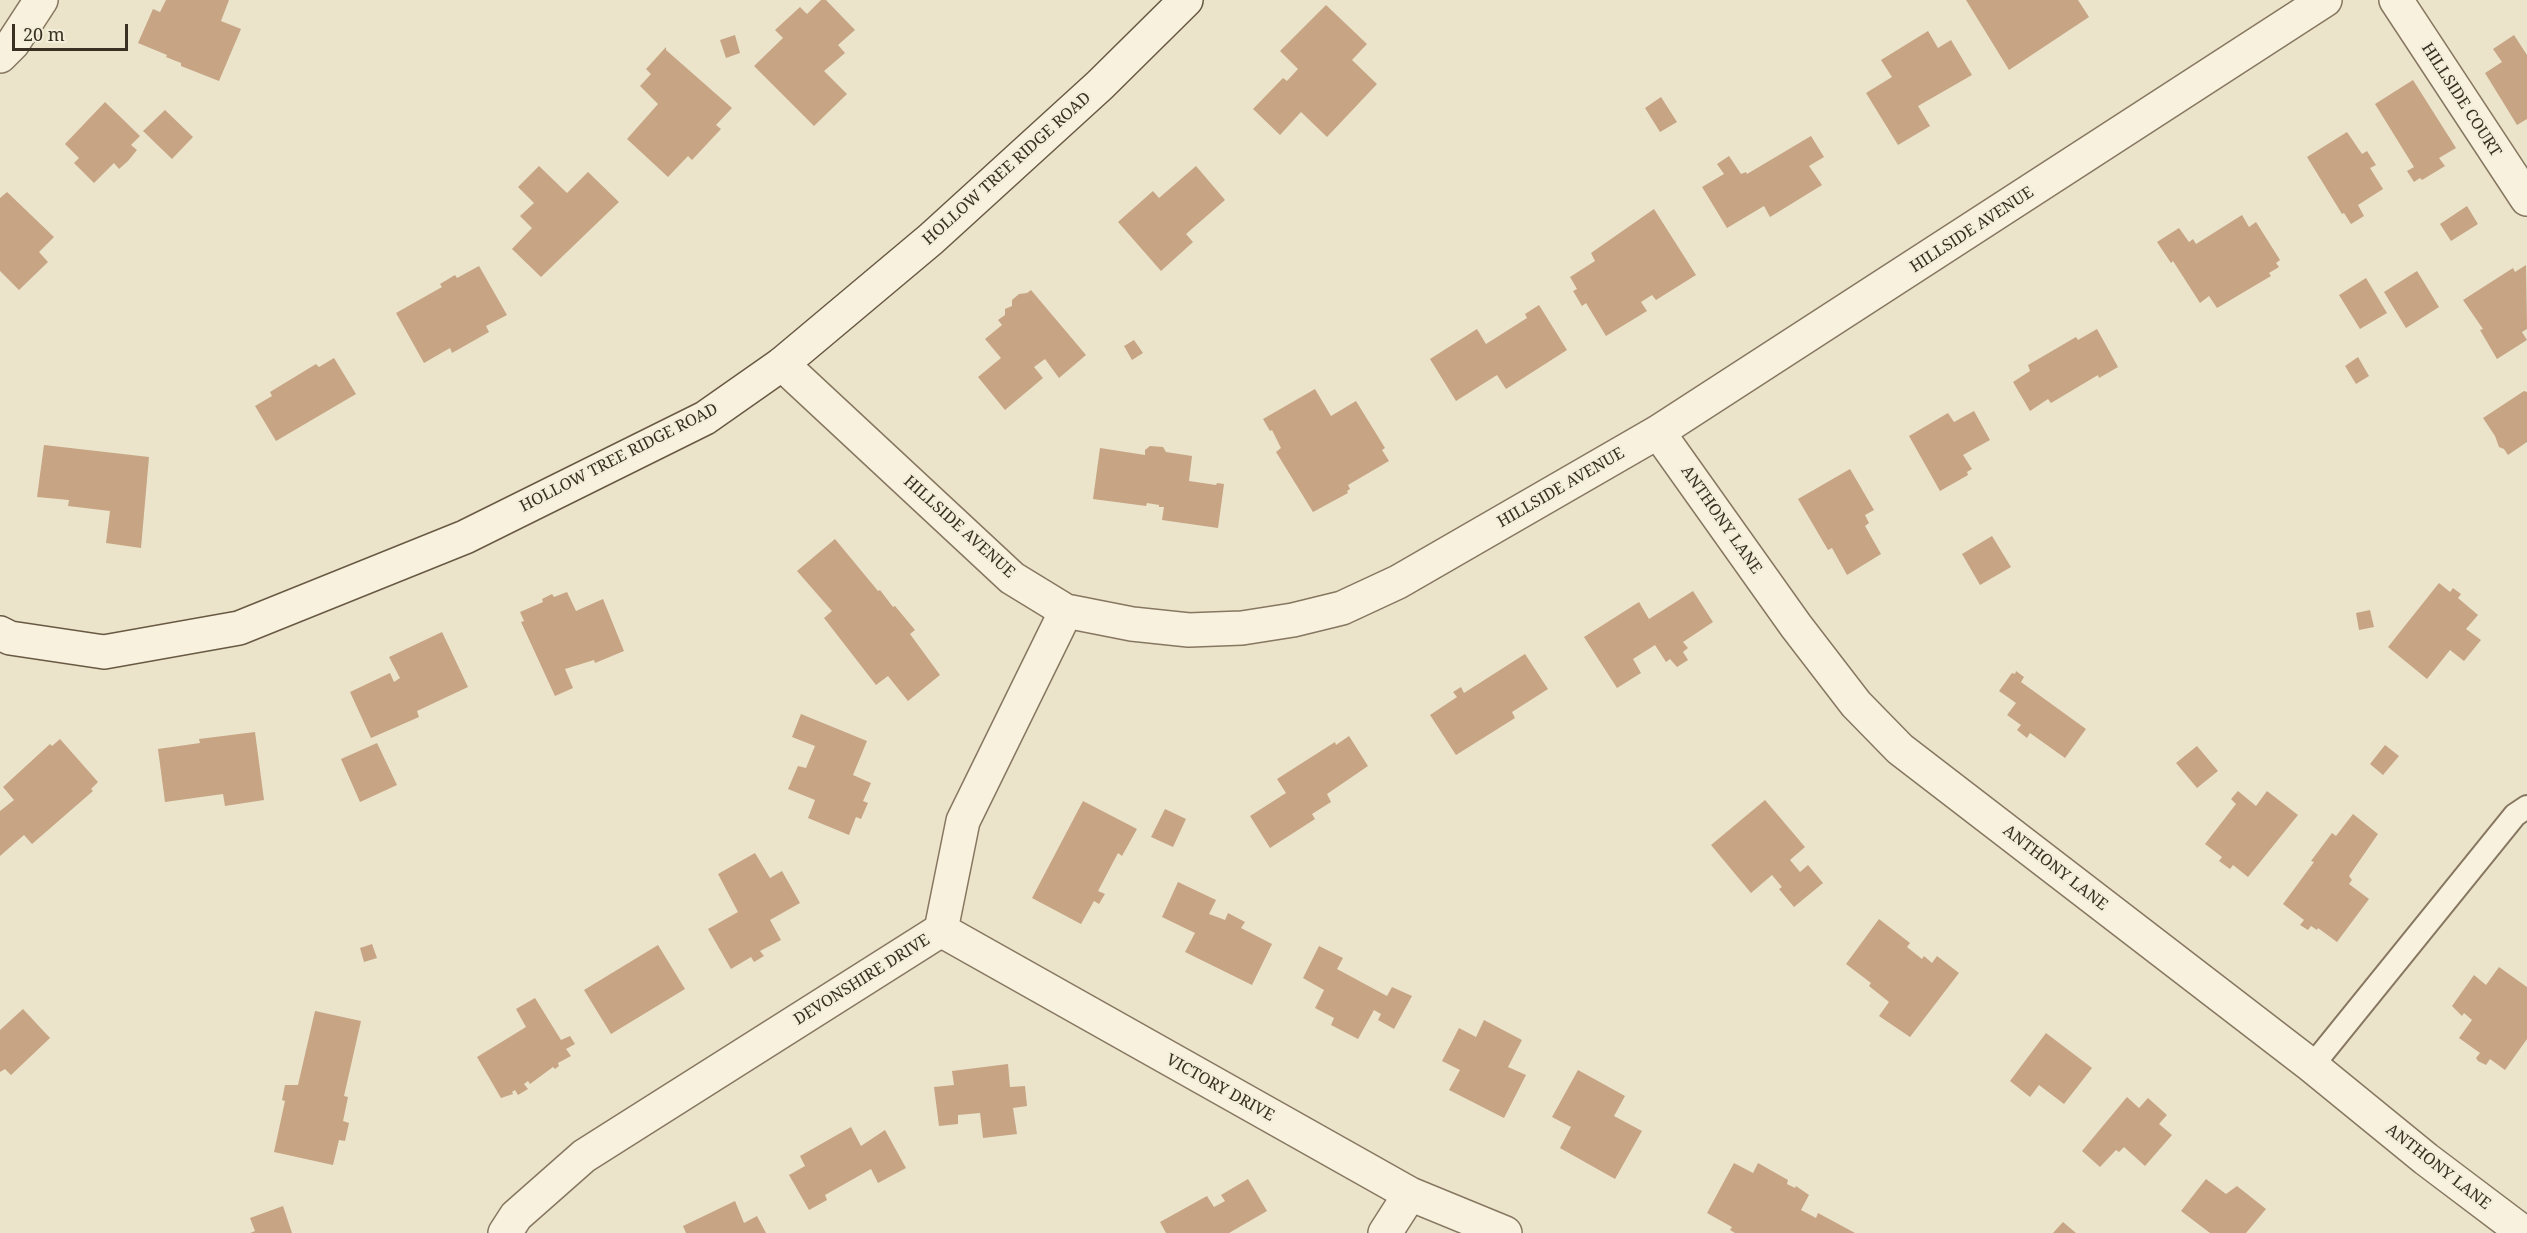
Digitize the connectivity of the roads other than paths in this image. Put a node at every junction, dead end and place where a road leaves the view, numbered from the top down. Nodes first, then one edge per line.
1 (41, 0) edge
2 (1186, 0) edge
3 (2325, 0) edge
4 (2396, 0) edge
5 (0, 56) edge
6 (2527, 199) edge
7 (782, 364) junction
8 (1658, 432) junction
9 (1066, 611) junction
10 (1, 634) edge
11 (2527, 807) edge
12 (941, 930) junction
13 (2312, 1066) junction
14 (1410, 1194) junction
15 (506, 1233) edge
16 (1385, 1233) edge
17 (1505, 1233) edge
18 (2524, 1233) edge

1 - 5 street
2 - 7 street, HOLLOW TREE RIDGE ROAD
3 - 8 street, HILLSIDE AVENUE
4 - 6 street, HILLSIDE COURT
7 - 9 street, HILLSIDE AVENUE
7 - 10 street, HOLLOW TREE RIDGE ROAD
8 - 9 street, HILLSIDE AVENUE
8 - 13 street, ANTHONY LANE
9 - 12 street, DEVONSHIRE DRIVE
11 - 13 lane
12 - 14 street, VICTORY DRIVE
12 - 15 street, DEVONSHIRE DRIVE
13 - 18 street, ANTHONY LANE
14 - 16 street
14 - 17 street, VICTORY DRIVE

